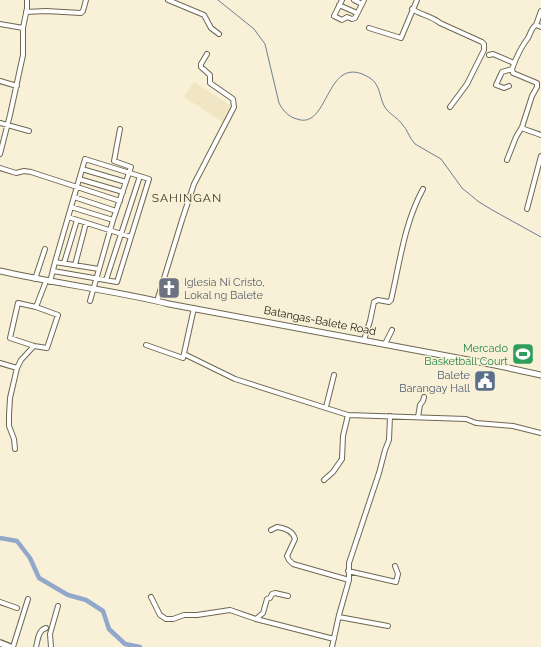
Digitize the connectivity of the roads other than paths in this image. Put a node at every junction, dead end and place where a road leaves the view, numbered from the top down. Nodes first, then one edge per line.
1 (27, 0) edge
2 (86, 0) edge
3 (168, 0) edge
4 (342, 0) edge
5 (354, 0) edge
6 (417, 0) edge
7 (363, 2) edge
8 (339, 5) junction
9 (412, 9) junction
10 (541, 11) edge
11 (26, 12) junction
12 (357, 14) junction
13 (0, 24) edge
14 (536, 25) junction
15 (24, 28) junction
16 (369, 28) dead end
17 (541, 28) edge
18 (219, 34) dead end
19 (207, 54) dead end
20 (489, 55) dead end
21 (514, 63) junction
22 (512, 69) junction
23 (0, 81) edge
24 (17, 86) junction
25 (509, 86) dead end
26 (541, 88) edge
27 (536, 89) junction
28 (450, 107) dead end
29 (0, 123) edge
30 (8, 125) junction
31 (522, 127) junction
32 (120, 129) dead end
33 (29, 131) dead end
34 (541, 135) edge
35 (1, 147) edge
36 (0, 154) edge
37 (541, 156) edge
38 (507, 160) dead end
39 (0, 168) edge
40 (82, 168) junction
41 (129, 173) junction
42 (140, 176) junction
43 (79, 179) junction
44 (126, 182) junction
45 (76, 188) junction
46 (423, 189) dead end
47 (123, 192) junction
48 (74, 197) junction
49 (120, 201) junction
50 (71, 207) junction
51 (527, 209) dead end
52 (116, 211) junction
53 (68, 217) junction
54 (77, 220) junction
55 (113, 220) junction
56 (86, 223) junction
57 (111, 231) junction
58 (121, 234) junction
59 (130, 237) junction
60 (45, 249) dead end
61 (55, 262) junction
62 (64, 264) junction
63 (75, 265) junction
64 (99, 269) junction
65 (0, 271) edge
66 (53, 271) junction
67 (96, 278) junction
68 (35, 279) junction
69 (106, 280) junction
70 (48, 281) junction
71 (93, 289) junction
72 (90, 301) dead end
73 (157, 301) junction
74 (36, 307) junction
75 (194, 308) junction
76 (392, 330) dead end
77 (364, 340) junction
78 (385, 344) junction
79 (146, 345) dead end
80 (34, 346) junction
81 (184, 354) junction
82 (0, 363) edge
83 (17, 368) junction
84 (541, 374) edge
85 (334, 375) dead end
86 (424, 397) dead end
87 (326, 407) junction
88 (348, 415) junction
89 (390, 416) junction
90 (418, 417) junction
91 (541, 433) edge
92 (15, 448) dead end
93 (324, 480) dead end
94 (271, 530) dead end
95 (395, 566) dead end
96 (348, 571) junction
97 (349, 580) junction
98 (288, 596) dead end
99 (151, 597) dead end
100 (28, 599) dead end
101 (0, 602) edge
102 (58, 606) dead end
103 (17, 608) dead end
104 (339, 616) junction
105 (256, 619) junction
106 (388, 626) dead end
107 (46, 628) dead end
108 (334, 639) junction
109 (0, 643) edge
110 (4, 647) edge
111 (12, 647) edge
112 (36, 647) edge
113 (51, 647) edge
114 (332, 647) edge

1 - 11 street
2 - 11 street
3 - 18 street
4 - 8 street
5 - 7 street
6 - 9 street
7 - 12 street
8 - 12 street
8 - 12 street
9 - 16 street
9 - 28 street
10 - 14 street
11 - 15 street
13 - 15 street
14 - 17 street
14 - 21 street
15 - 24 street
19 - 73 street
20 - 21 street
21 - 22 street
22 - 25 street
22 - 27 street
23 - 24 street
24 - 30 street
26 - 27 street
27 - 31 street
29 - 30 street
30 - 33 street
30 - 35 street
31 - 34 street
31 - 38 street
32 - 41 street
35 - 36 street
37 - 51 street
39 - 45 street
40 - 41 street
40 - 43 street
40 - 44 street
41 - 42 street
41 - 44 street
42 - 58 street
42 - 59 street
43 - 45 street
43 - 47 street
44 - 47 street
45 - 48 street
45 - 49 street
46 - 77 street
47 - 49 street
48 - 50 street
48 - 52 street
49 - 52 street
50 - 53 street
50 - 55 street
52 - 55 street
53 - 54 street
53 - 61 street
54 - 56 street
54 - 62 street
55 - 57 street
56 - 57 street
56 - 63 street
57 - 58 street
57 - 64 street
58 - 59 street
58 - 69 street
59 - 69 street
60 - 68 street
61 - 62 street
61 - 66 street
62 - 63 street
63 - 64 street
64 - 67 street
65 - 68 main road, Batangas-Balete Road
66 - 67 street
66 - 70 street
67 - 69 street
67 - 71 street
68 - 70 main road, Batangas-Balete Road
70 - 71 main road, Batangas-Balete Road
70 - 74 street
71 - 72 street
71 - 73 main road, Batangas-Balete Road
73 - 75 main road, Batangas-Balete Road
74 - 80 street
74 - 80 street
75 - 77 main road, Batangas-Balete Road
75 - 81 street
76 - 78 street
77 - 78 main road, Batangas-Balete Road
78 - 84 main road, Batangas-Balete Road
79 - 81 street
80 - 83 street
81 - 87 street
82 - 83 street
83 - 92 street
85 - 87 street
86 - 90 street
87 - 88 street
88 - 89 street
88 - 93 street
89 - 90 street
89 - 96 street
90 - 91 street
94 - 97 street
95 - 96 street
96 - 97 street
97 - 104 street
98 - 105 street
99 - 105 street
100 - 111 street
101 - 103 street
102 - 113 street
104 - 106 street
104 - 108 street
105 - 108 street
107 - 112 street
108 - 114 street
109 - 110 street
109 - 111 highway

